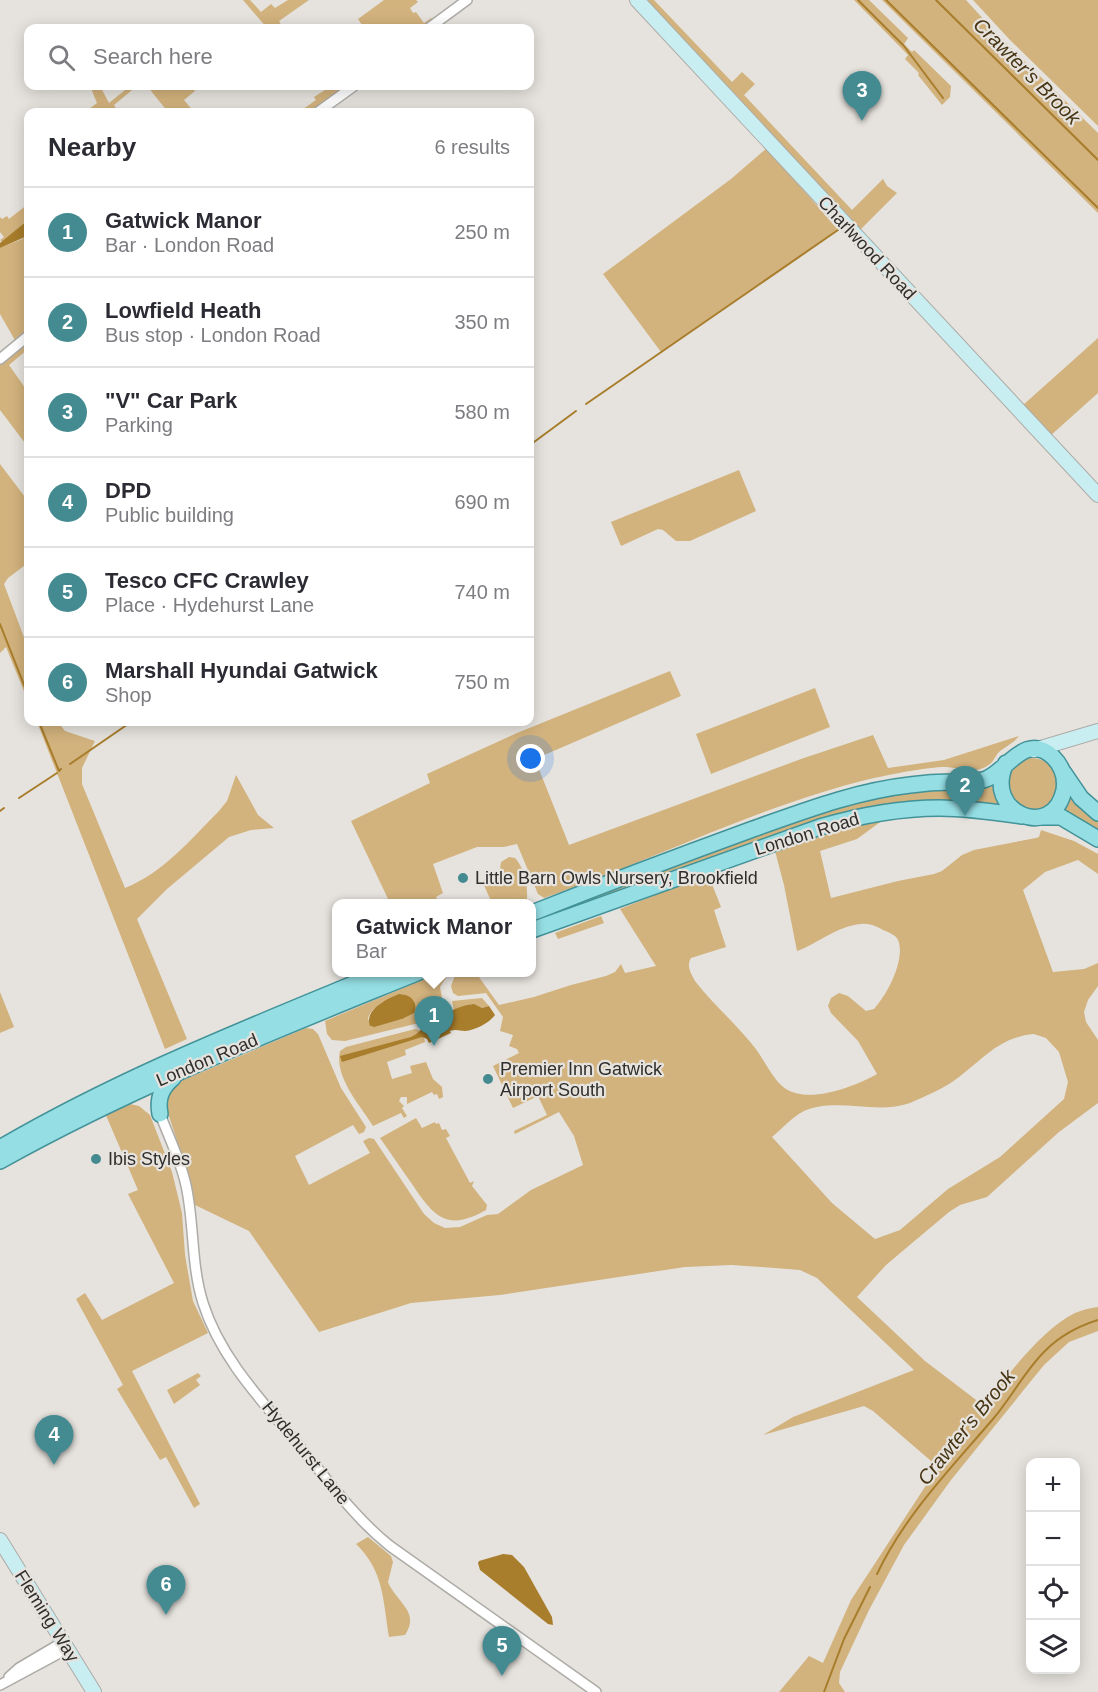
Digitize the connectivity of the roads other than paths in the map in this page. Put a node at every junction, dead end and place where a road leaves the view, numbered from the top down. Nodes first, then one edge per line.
1 (467, 0) edge
2 (637, 0) edge
3 (434, 24) edge
4 (348, 90) edge
5 (324, 108) edge
6 (24, 339) edge
7 (0, 359) edge
8 (1098, 495) edge
9 (1098, 731) edge
10 (1077, 738) junction
11 (1032, 750) junction
12 (1006, 763) junction
13 (1063, 772) junction
14 (1098, 813) edge
15 (1022, 816) junction
16 (1039, 817) junction
17 (1098, 838) edge
18 (536, 911) edge
19 (536, 928) edge
20 (370, 977) edge
21 (408, 977) edge
22 (199, 1063) junction
23 (126, 1095) junction
24 (160, 1114) junction
25 (0, 1148) edge
26 (0, 1161) edge
27 (0, 1540) edge
28 (65, 1645) junction
29 (0, 1685) edge
30 (94, 1692) edge
31 (596, 1692) edge

1 - 3 street
2 - 8 street, Charlwood Road
4 - 5 street
6 - 7 street
9 - 10 street
10 - 11 street
10 - 13 street
11 - 12 main road
11 - 13 main road
12 - 15 main road
12 - 18 main road, London Road
13 - 14 main road
13 - 16 main road
15 - 16 main road
15 - 19 main road, London Road
16 - 17 main road
20 - 25 main road, London Road
21 - 22 main road, London Road
22 - 23 main road, London Road
22 - 24 main road
23 - 24 main road
23 - 26 main road, London Road
24 - 31 street, Hydehurst Lane
27 - 28 street, Fleming Way
28 - 29 street
28 - 30 street, Fleming Way

